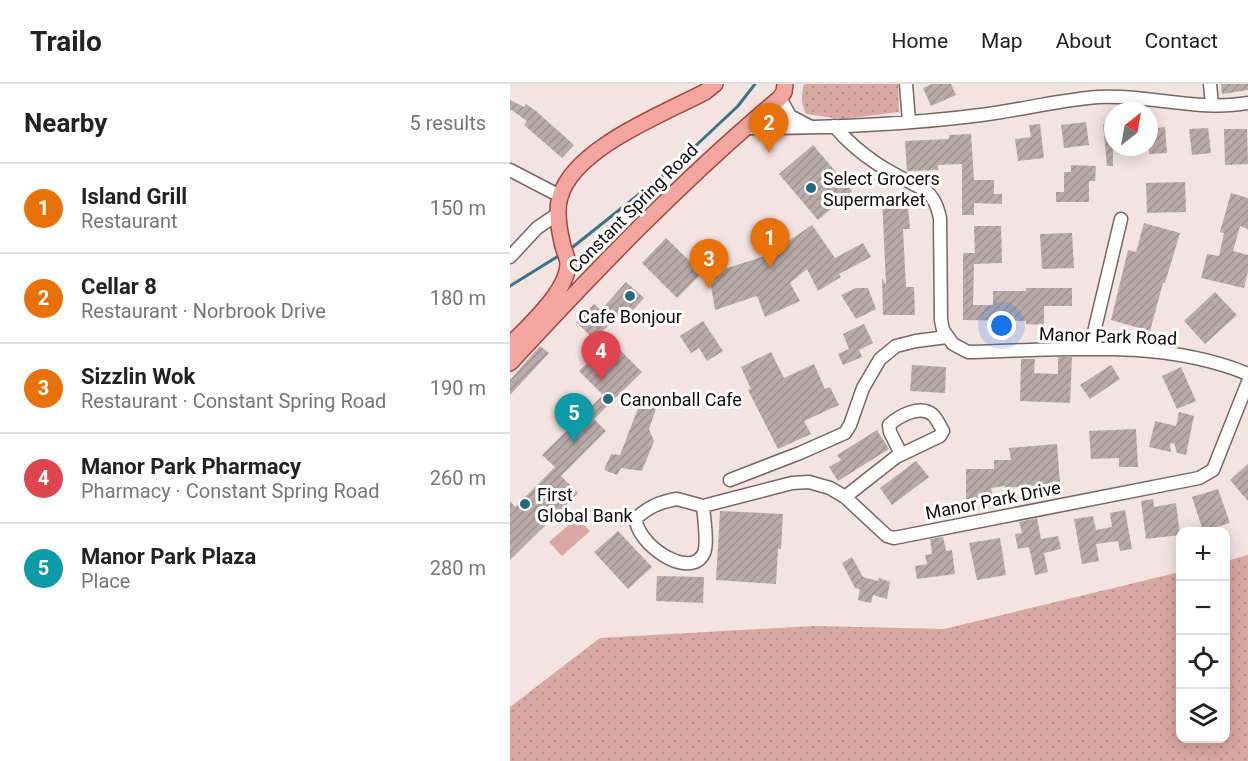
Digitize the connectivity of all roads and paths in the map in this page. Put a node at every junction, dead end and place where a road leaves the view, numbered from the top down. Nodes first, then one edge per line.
1 (715, 84) edge
2 (906, 84) edge
3 (1209, 84) edge
4 (782, 91) edge
5 (1248, 103) edge
6 (1212, 105) junction
7 (909, 121) junction
8 (808, 126) junction
9 (834, 126) junction
10 (745, 128) junction
11 (510, 170) edge
12 (691, 176) junction
13 (560, 196) junction
14 (559, 213) junction
15 (1121, 219) dead end
16 (510, 257) edge
17 (567, 260) junction
18 (947, 337) junction
19 (510, 345) edge
20 (1090, 349) junction
21 (510, 363) edge
22 (1248, 374) edge
23 (1248, 382) edge
24 (901, 454) dead end
25 (730, 480) dead end
26 (845, 496) junction
27 (703, 506) junction

1 - 13 main road, Constant Spring Road
2 - 7 street
3 - 6 street
4 - 8 street
4 - 10 main road, Constant Spring Road
5 - 6 street
6 - 7 street
7 - 9 street
8 - 9 street
8 - 10 street
9 - 18 street
10 - 12 main road, Constant Spring Road
11 - 13 street
12 - 17 main road
12 - 21 main road, Constant Spring Road
13 - 14 main road, Constant Spring Road
14 - 16 street
14 - 17 main road, Constant Spring Road
15 - 20 street
17 - 19 main road, Constant Spring Road
18 - 20 street, Manor Park Road
18 - 25 street
20 - 22 street, Manor Park Road
23 - 26 street, Manor Park Drive
24 - 26 street
26 - 27 street, Manor Park Drive
27 - 27 street

